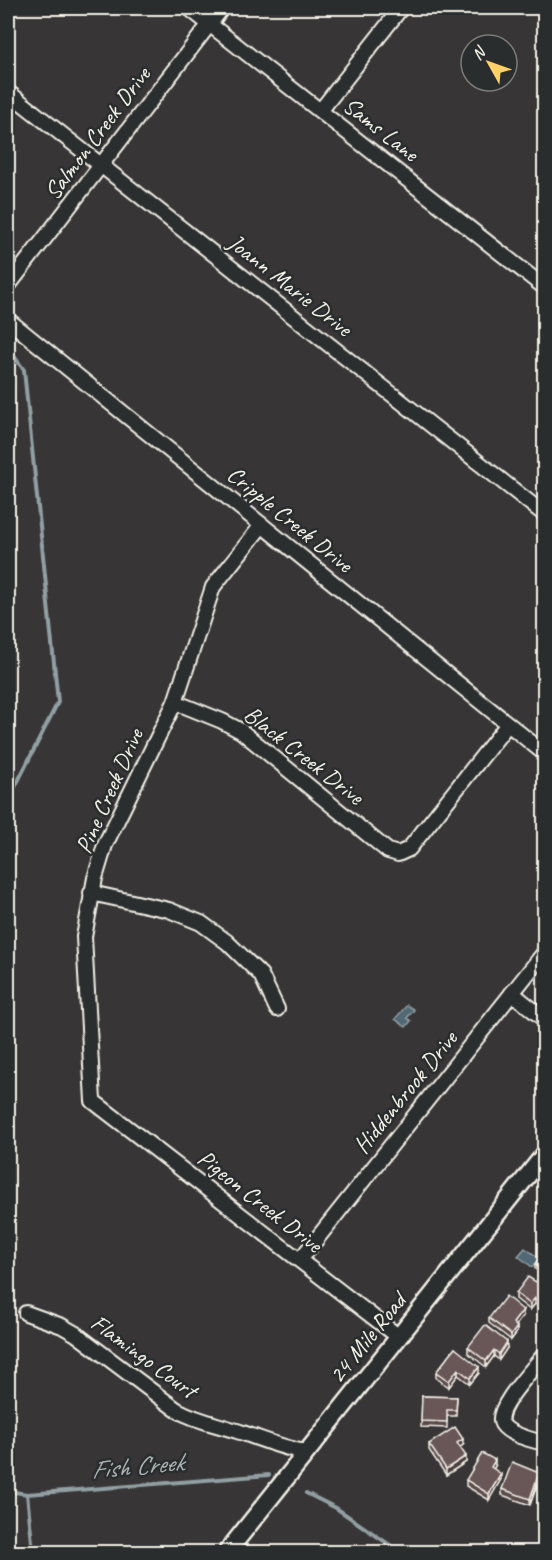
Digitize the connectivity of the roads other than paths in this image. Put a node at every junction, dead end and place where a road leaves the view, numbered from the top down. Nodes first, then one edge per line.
1 (189, 8) edge
2 (222, 8) edge
3 (401, 8) edge
4 (209, 23) junction
5 (8, 92) edge
6 (321, 110) junction
7 (102, 165) junction
8 (8, 286) edge
9 (544, 287) edge
10 (8, 320) edge
11 (544, 514) edge
12 (261, 525) junction
13 (175, 702) junction
14 (508, 724) junction
15 (544, 753) edge
16 (91, 892) junction
17 (544, 953) edge
18 (512, 993) junction
19 (277, 1009) dead end
20 (544, 1019) edge
21 (93, 1101) joint
22 (544, 1155) edge
23 (300, 1260) junction
24 (26, 1313) dead end
25 (399, 1337) junction
26 (544, 1355) edge
27 (544, 1443) edge
28 (301, 1458) junction
29 (227, 1552) edge

1 - 4 street, Sams Lane
2 - 4 street, Salmon Creek Drive
3 - 6 street
4 - 6 street, Sams Lane
4 - 7 street, Salmon Creek Drive
5 - 7 street, Joann Marie Drive
6 - 9 street, Sams Lane
7 - 8 street, Salmon Creek Drive
7 - 11 street, Joann Marie Drive
10 - 12 street, Cripple Creek Drive
12 - 13 street, Pine Creek Drive
12 - 14 street, Cripple Creek Drive
13 - 14 street, Black Creek Drive
13 - 16 street, Pine Creek Drive
14 - 15 street, Cripple Creek Drive
16 - 19 street
16 - 21 street, Pine Creek Drive
17 - 18 street, Hiddenbrook Drive
18 - 20 street
18 - 23 street, Hiddenbrook Drive
21 - 23 street, Pigeon Creek Drive
22 - 25 street, 24 Mile Road
23 - 25 street, Pigeon Creek Drive
24 - 28 street, Flamingo Court
25 - 28 street, 24 Mile Road
26 - 27 street
28 - 29 street, 24 Mile Road

